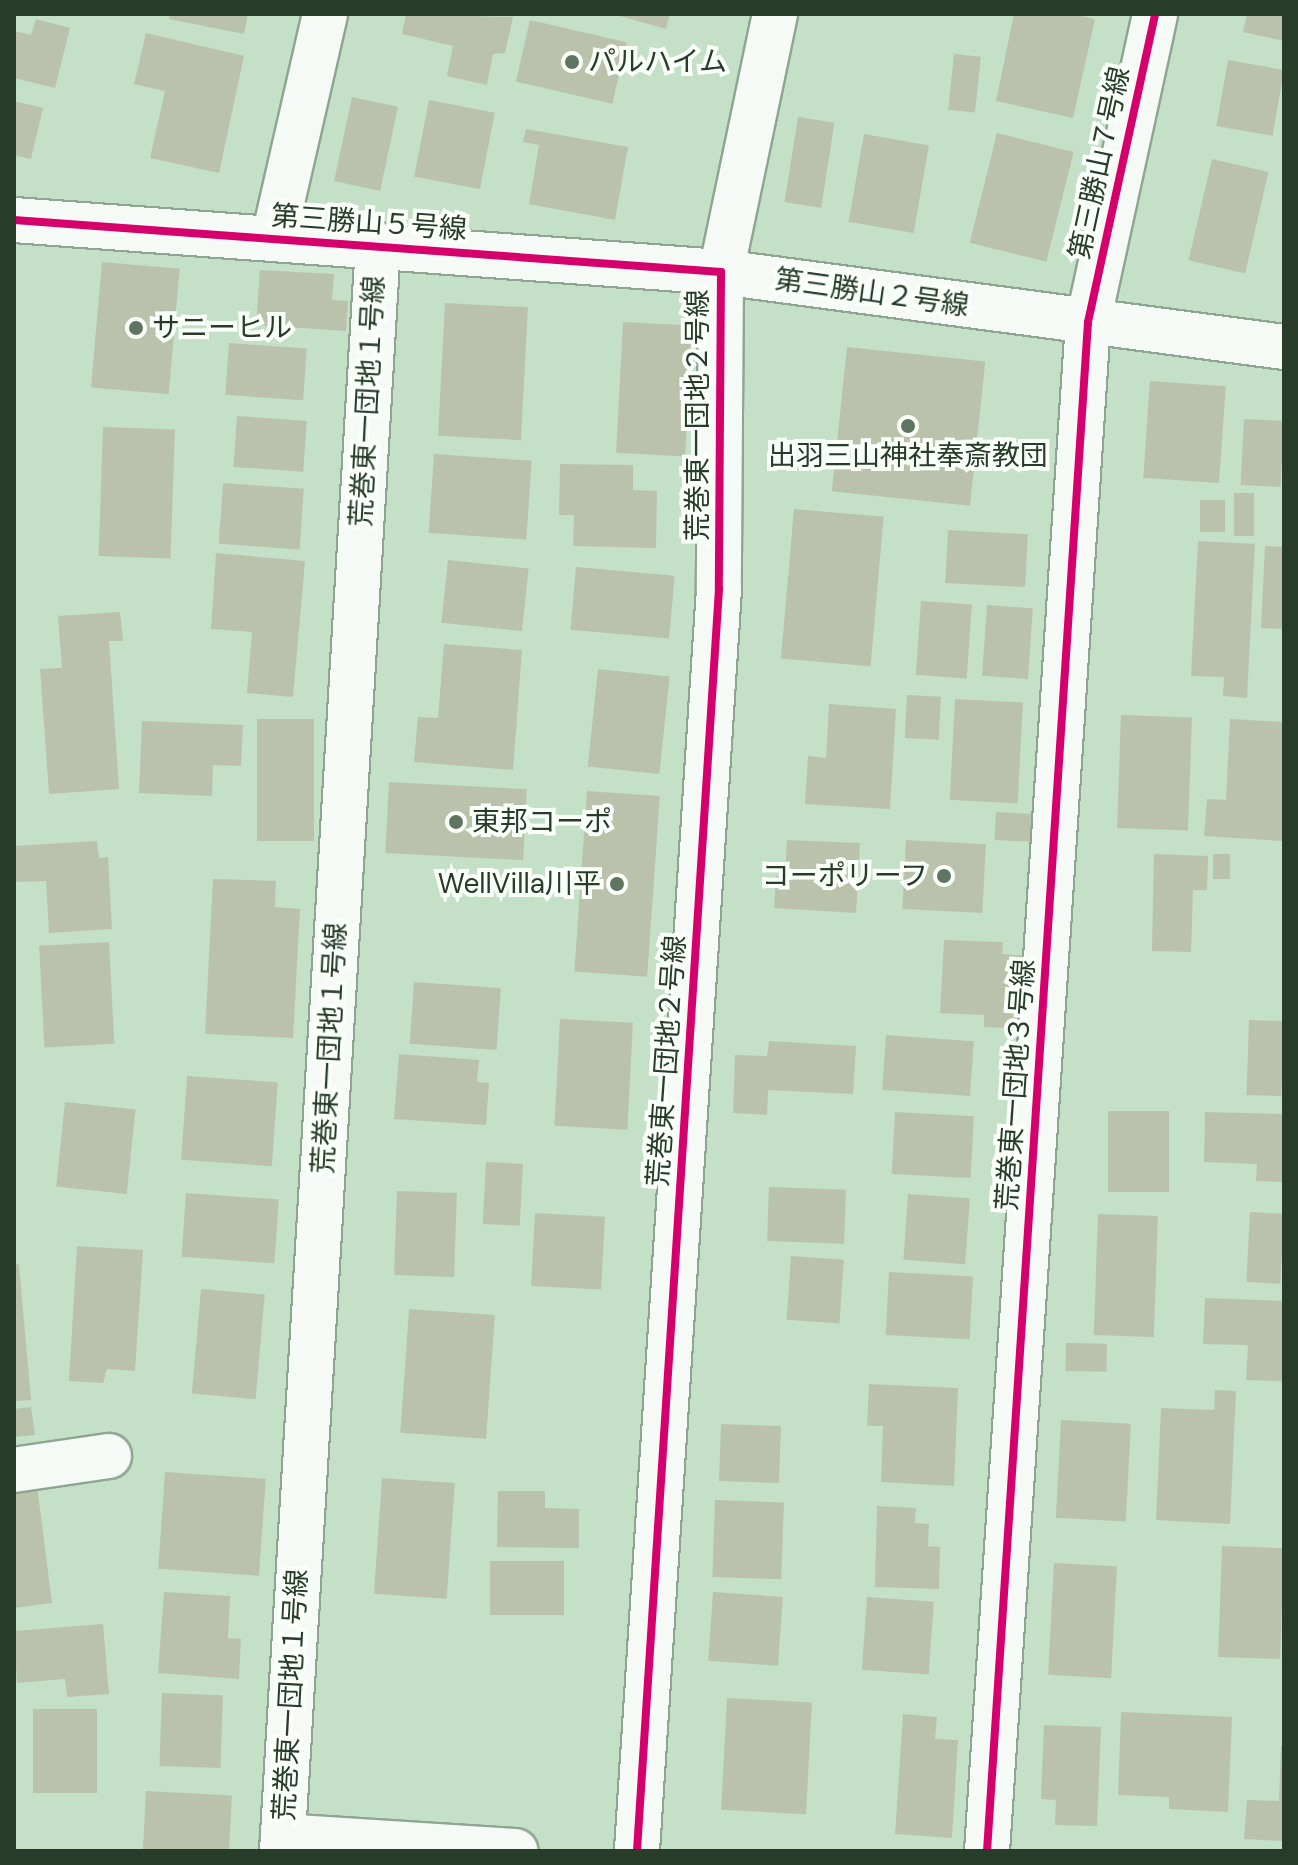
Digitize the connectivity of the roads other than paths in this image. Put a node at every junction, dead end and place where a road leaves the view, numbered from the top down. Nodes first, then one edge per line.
1 (325, 14) edge
2 (775, 14) edge
3 (1155, 14) edge
4 (14, 220) edge
5 (274, 237) junction
6 (378, 245) junction
7 (721, 272) junction
8 (1088, 322) junction
9 (1284, 347) edge
10 (109, 1456) dead end
11 (14, 1470) edge
12 (282, 1843) edge
13 (516, 1851) edge
14 (637, 1851) edge
15 (987, 1851) edge

1 - 5 street
2 - 7 street
3 - 8 street, 第三勝山７号線
4 - 5 street, 第三勝山５号線
5 - 6 street, 第三勝山５号線
6 - 7 street, 第三勝山５号線
6 - 12 street, 荒巻東一団地１号線
7 - 8 street, 第三勝山２号線
7 - 14 street, 荒巻東一団地２号線
8 - 9 street, 第三勝山２号線
8 - 15 street, 荒巻東一団地３号線
10 - 11 street
12 - 13 street

